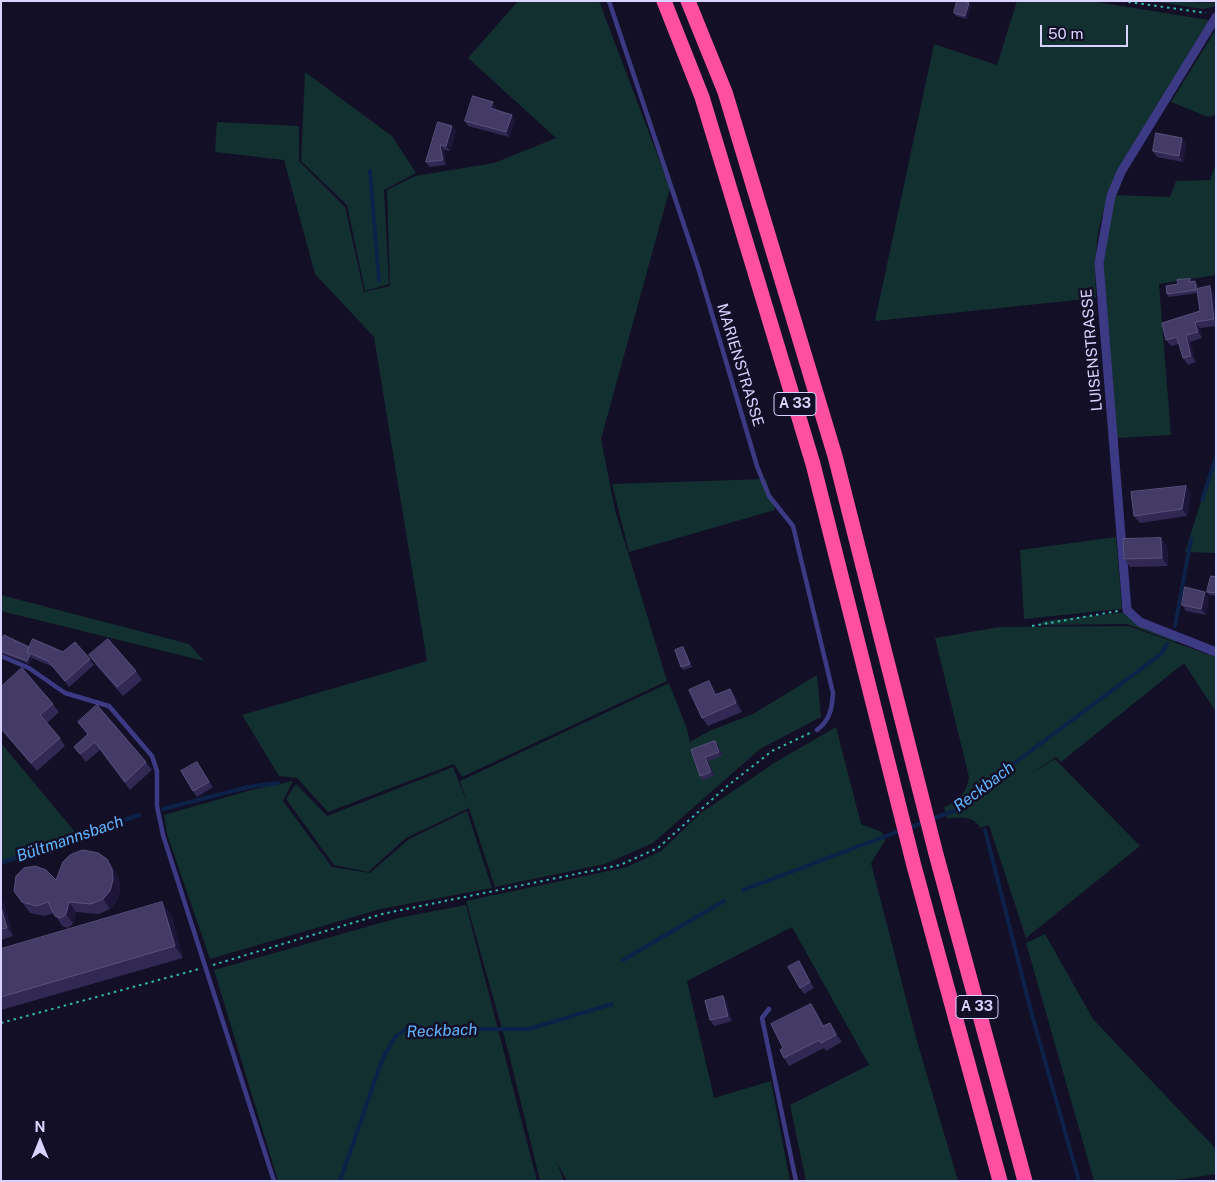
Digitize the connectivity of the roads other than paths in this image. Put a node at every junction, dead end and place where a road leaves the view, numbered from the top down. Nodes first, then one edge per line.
1 (609, 1) edge
2 (664, 1) edge
3 (688, 1) edge
4 (1213, 15) edge
5 (1216, 652) edge
6 (1, 656) edge
7 (817, 730) road end
8 (770, 1009) dead end
9 (274, 1181) edge
10 (796, 1181) edge
11 (1000, 1181) edge
12 (1025, 1181) edge

1 - 7 lane, MARIENSTRASSE
2 - 11 highway, A 33
3 - 12 highway, A 33
4 - 5 street, LUISENSTRASSE
6 - 9 lane
8 - 10 lane

